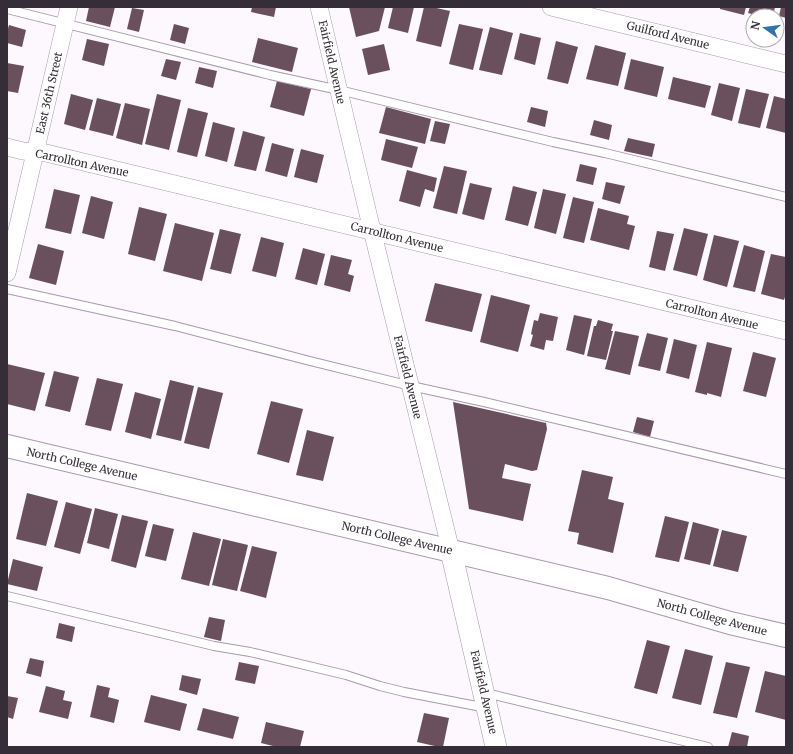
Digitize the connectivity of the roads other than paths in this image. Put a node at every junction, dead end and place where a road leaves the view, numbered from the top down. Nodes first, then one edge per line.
1 (319, 7) edge
2 (551, 7) edge
3 (7, 9) edge
4 (67, 15) edge
5 (786, 64) edge
6 (339, 90) junction
7 (7, 147) edge
8 (35, 153) junction
9 (786, 197) edge
10 (373, 232) junction
11 (7, 273) edge
12 (7, 289) edge
13 (786, 332) edge
14 (411, 386) junction
15 (7, 446) edge
16 (786, 474) edge
17 (451, 551) junction
18 (7, 596) edge
19 (786, 636) edge
20 (486, 700) junction
21 (496, 747) edge
22 (708, 747) edge

1 - 6 street, Fairfield Avenue
2 - 5 street, Guilford Avenue
3 - 4 lane
4 - 6 lane
4 - 8 street, East 36th Street
6 - 9 lane
6 - 10 street, Fairfield Avenue
7 - 8 street, Carrollton Avenue
8 - 10 street, Carrollton Avenue
8 - 11 street, East 36th Street
10 - 13 street, Carrollton Avenue
10 - 14 street, Fairfield Avenue
12 - 14 lane
14 - 16 lane
14 - 17 street, Fairfield Avenue
15 - 17 main road, North College Avenue
17 - 19 main road, North College Avenue
17 - 20 street, Fairfield Avenue
18 - 20 lane
20 - 21 street, Fairfield Avenue
20 - 22 lane

